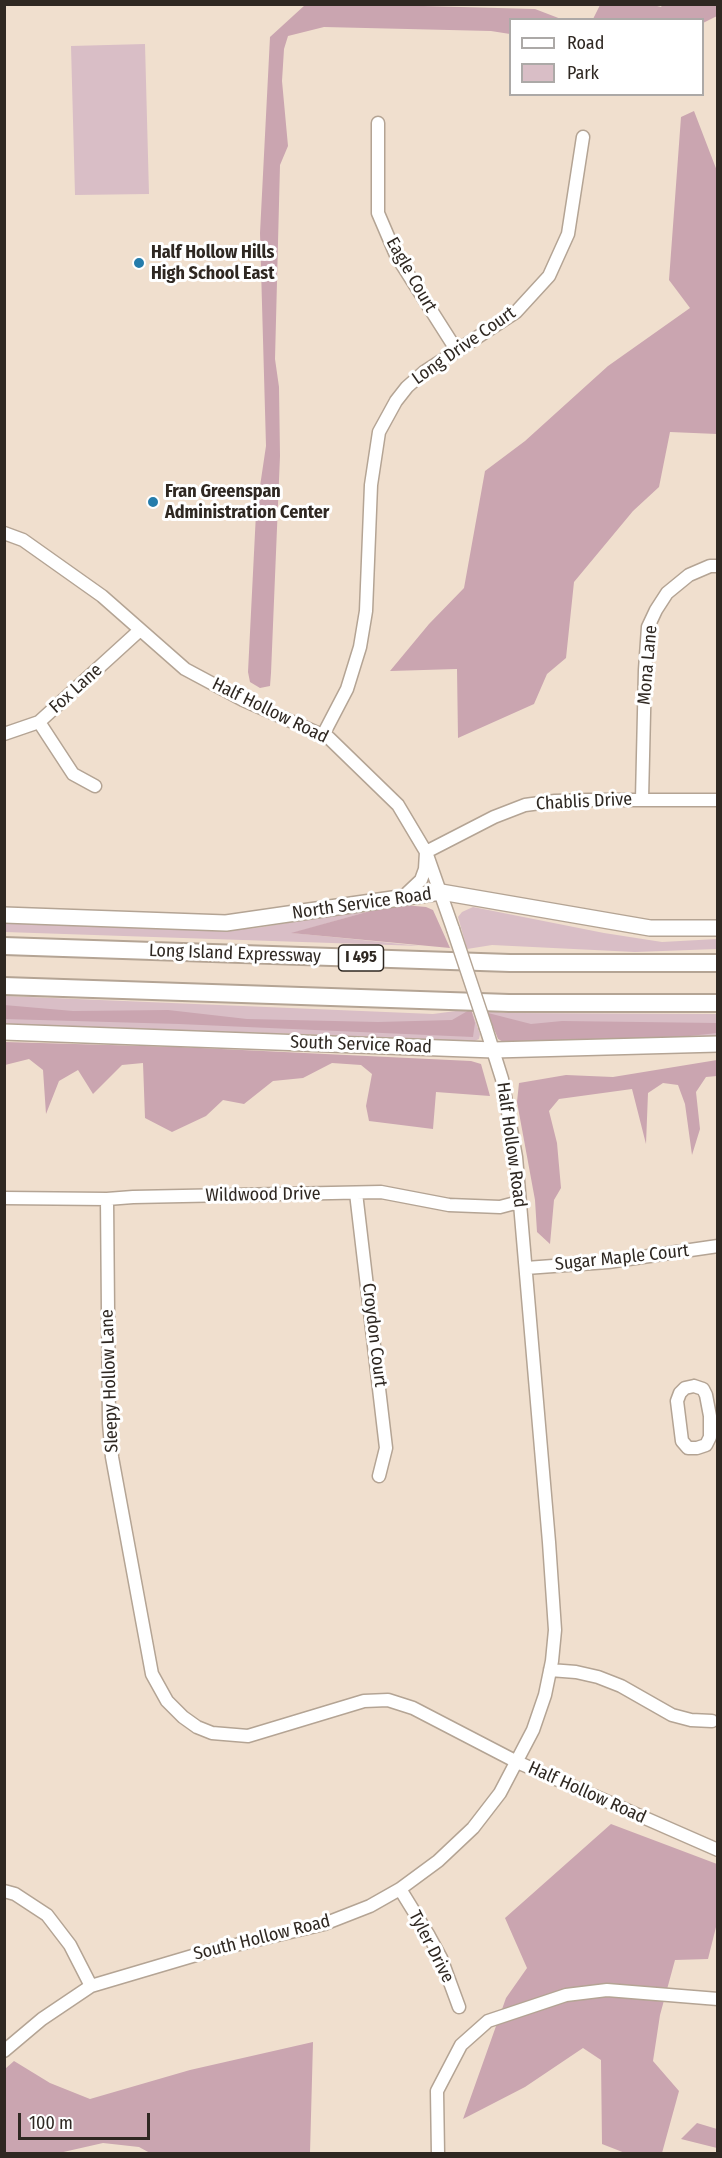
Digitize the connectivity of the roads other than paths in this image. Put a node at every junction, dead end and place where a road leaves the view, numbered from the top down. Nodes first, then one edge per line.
1 (378, 123) dead end
2 (583, 137) dead end
3 (457, 351) junction
4 (4, 533) edge
5 (717, 566) edge
6 (140, 630) junction
7 (39, 722) junction
8 (4, 734) edge
9 (323, 735) junction
10 (95, 786) dead end
11 (642, 800) junction
12 (717, 800) edge
13 (426, 852) junction
14 (441, 892) junction
15 (402, 898) junction
16 (4, 915) edge
17 (717, 928) edge
18 (4, 946) edge
19 (717, 963) edge
20 (4, 986) edge
21 (717, 1003) edge
22 (4, 1032) edge
23 (717, 1044) edge
24 (494, 1050) junction
25 (356, 1193) junction
26 (4, 1198) edge
27 (107, 1199) junction
28 (519, 1202) junction
29 (717, 1246) edge
30 (526, 1268) junction
31 (714, 1416) edge
32 (379, 1476) dead end
33 (550, 1670) junction
34 (712, 1720) dead end
35 (517, 1762) junction
36 (717, 1850) edge
37 (400, 1889) junction
38 (4, 1891) edge
39 (91, 1986) junction
40 (717, 1999) edge
41 (459, 2007) dead end
42 (4, 2051) edge
43 (438, 2154) edge

1 - 3 street, Eagle Court
2 - 3 street, Long Drive Court
3 - 9 street, Long Drive Court
4 - 6 street, Half Hollow Road
5 - 11 street, Mona Lane
6 - 7 street, Fox Lane
6 - 9 street, Half Hollow Road
7 - 8 street, Fox Lane
7 - 10 street
9 - 13 street, Half Hollow Road
11 - 12 street, Chablis Drive
11 - 13 street, Chablis Drive
13 - 14 street, Half Hollow Road
13 - 15 street
14 - 15 main road, North Service Road
14 - 17 main road, North Service Road
14 - 24 street, Half Hollow Road, bridge
15 - 16 main road, North Service Road
18 - 19 highway, Long Island Expressway / I 495
20 - 21 highway, I 495
22 - 24 main road, South Service Road
23 - 24 main road, South Service Road
24 - 28 street, Half Hollow Road
25 - 27 street, Wildwood Drive
25 - 28 street, Wildwood Drive
25 - 32 street, Croydon Court
26 - 27 street, Wildwood Drive
27 - 35 street, Sleepy Hollow Lane
28 - 30 street, Half Hollow Road
29 - 30 street, Sugar Maple Court
30 - 33 street, Half Hollow Road
31 - 31 street
33 - 34 street
33 - 35 street, Half Hollow Road
35 - 36 street, Half Hollow Road
35 - 37 street, South Hollow Road
37 - 39 street, South Hollow Road
37 - 41 street, Tyler Drive
38 - 39 street
39 - 42 street, South Hollow Road
40 - 43 street

